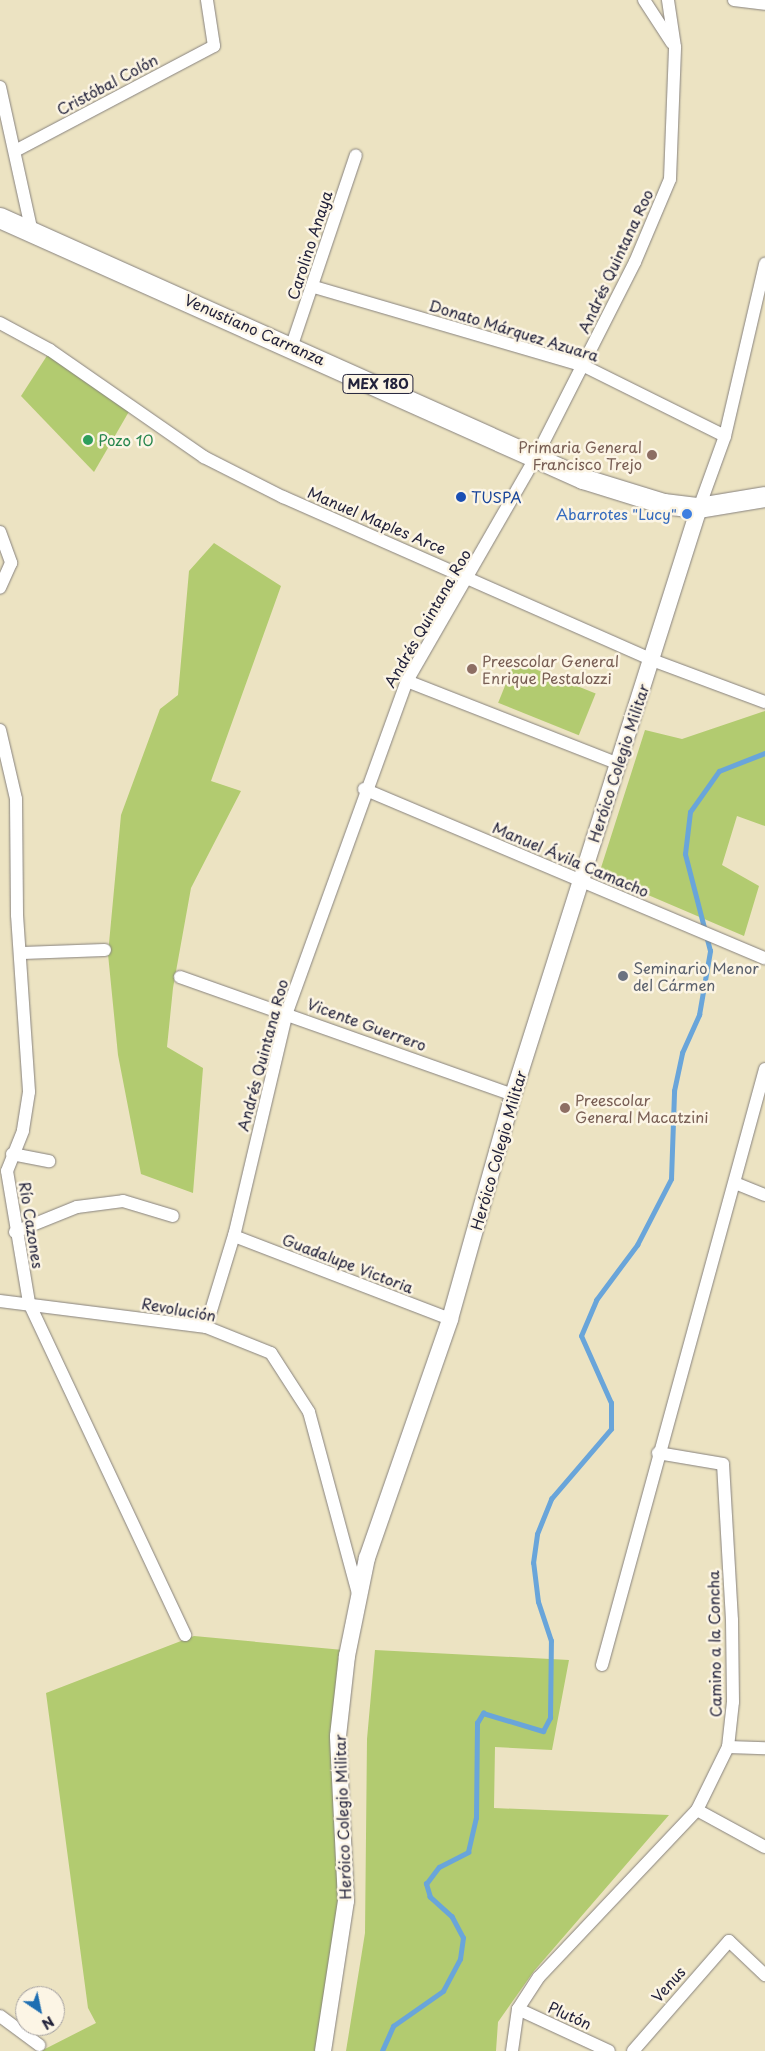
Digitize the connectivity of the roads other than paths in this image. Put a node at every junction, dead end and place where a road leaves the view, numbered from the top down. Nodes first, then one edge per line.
1 (208, 0) edge
2 (644, 0) edge
3 (668, 0) edge
4 (734, 0) edge
5 (765, 4) edge
6 (675, 47) junction
7 (0, 88) edge
8 (15, 151) junction
9 (356, 155) dead end
10 (0, 218) edge
11 (32, 232) junction
12 (765, 264) edge
13 (314, 287) junction
14 (0, 323) edge
15 (292, 345) junction
16 (584, 366) junction
17 (725, 436) junction
18 (536, 457) junction
19 (765, 497) edge
20 (699, 508) junction
21 (0, 532) edge
22 (470, 578) junction
23 (0, 588) edge
24 (652, 660) junction
25 (407, 681) junction
26 (765, 702) edge
27 (0, 730) edge
28 (616, 763) junction
29 (364, 789) junction
30 (580, 882) junction
31 (105, 950) dead end
32 (22, 953) junction
33 (765, 958) edge
34 (180, 978) dead end
35 (287, 1012) junction
36 (765, 1069) edge
37 (513, 1095) junction
38 (12, 1154) junction
39 (49, 1161) dead end
40 (735, 1183) junction
41 (765, 1194) edge
42 (173, 1216) dead end
43 (15, 1232) junction
44 (234, 1236) junction
45 (0, 1301) edge
46 (29, 1303) junction
47 (450, 1319) junction
48 (206, 1327) junction
49 (658, 1453) junction
50 (358, 1593) junction
51 (185, 1635) dead end
52 (602, 1665) dead end
53 (728, 1747) junction
54 (765, 1748) edge
55 (697, 1810) junction
56 (765, 1847) edge
57 (765, 1975) edge
58 (518, 2010) junction
59 (0, 2016) edge
60 (39, 2045) dead end
61 (323, 2051) edge
62 (512, 2051) edge
63 (609, 2051) edge
64 (633, 2051) edge

1 - 8 street, Cristóbal Colón
2 - 6 street
3 - 6 street, Andrés Quintana Roo
4 - 5 street
6 - 16 street, Andrés Quintana Roo
7 - 8 street
8 - 11 street
9 - 13 street, Carolino Anaya
10 - 11 main road, Venustiano Carranza / MEX 180
11 - 15 main road, Venustiano Carranza / MEX 180
12 - 17 street, Heróico Colegio Militar
13 - 15 street, Carolino Anaya
13 - 16 street, Donato Márquez Azuara
14 - 22 street, Manuel Maples Arce
15 - 18 main road, Venustiano Carranza / MEX 180
16 - 17 street, Donato Márquez Azuara
16 - 18 street, Andrés Quintana Roo
17 - 20 street, Heróico Colegio Militar
18 - 20 main road, Venustiano Carranza / MEX 180
18 - 22 street, Andrés Quintana Roo
19 - 20 main road, Venustiano Carranza / MEX 180
20 - 24 street, Heróico Colegio Militar
21 - 23 street
22 - 24 street, Manuel Maples Arce
22 - 25 street, Andrés Quintana Roo
24 - 26 street, Manuel Maples Arce
24 - 28 street, Heróico Colegio Militar
25 - 28 street
25 - 29 street, Andrés Quintana Roo
27 - 32 street, Río Cazones
28 - 30 street, Heróico Colegio Militar
29 - 30 street, Manuel Ávila Camacho
29 - 35 street, Andrés Quintana Roo
30 - 33 street, Manuel Ávila Camacho
30 - 37 street, Heróico Colegio Militar
31 - 32 street
32 - 38 street, Río Cazones
34 - 35 street, Vicente Guerrero
35 - 37 street, Vicente Guerrero
35 - 44 street, Andrés Quintana Roo
36 - 40 street
37 - 47 street, Heróico Colegio Militar
38 - 39 street
38 - 43 street, Río Cazones
40 - 41 street
40 - 49 street
42 - 43 street
43 - 46 street, Río Cazones
44 - 47 street, Guadalupe Victoria
44 - 48 street, Andrés Quintana Roo
45 - 46 street, Revolución
46 - 48 street, Revolución
46 - 51 street, Río Cazones
47 - 50 street, Heróico Colegio Militar
48 - 50 street, Revolución
49 - 52 street
49 - 53 street, Camino a la Concha
50 - 61 street, Heróico Colegio Militar
53 - 54 street
53 - 55 street, Camino a la Concha
55 - 56 street
55 - 58 street, Camino a la Concha
57 - 64 street, Venus
58 - 62 street, Camino a la Concha
58 - 63 street, Plutón
59 - 60 street

